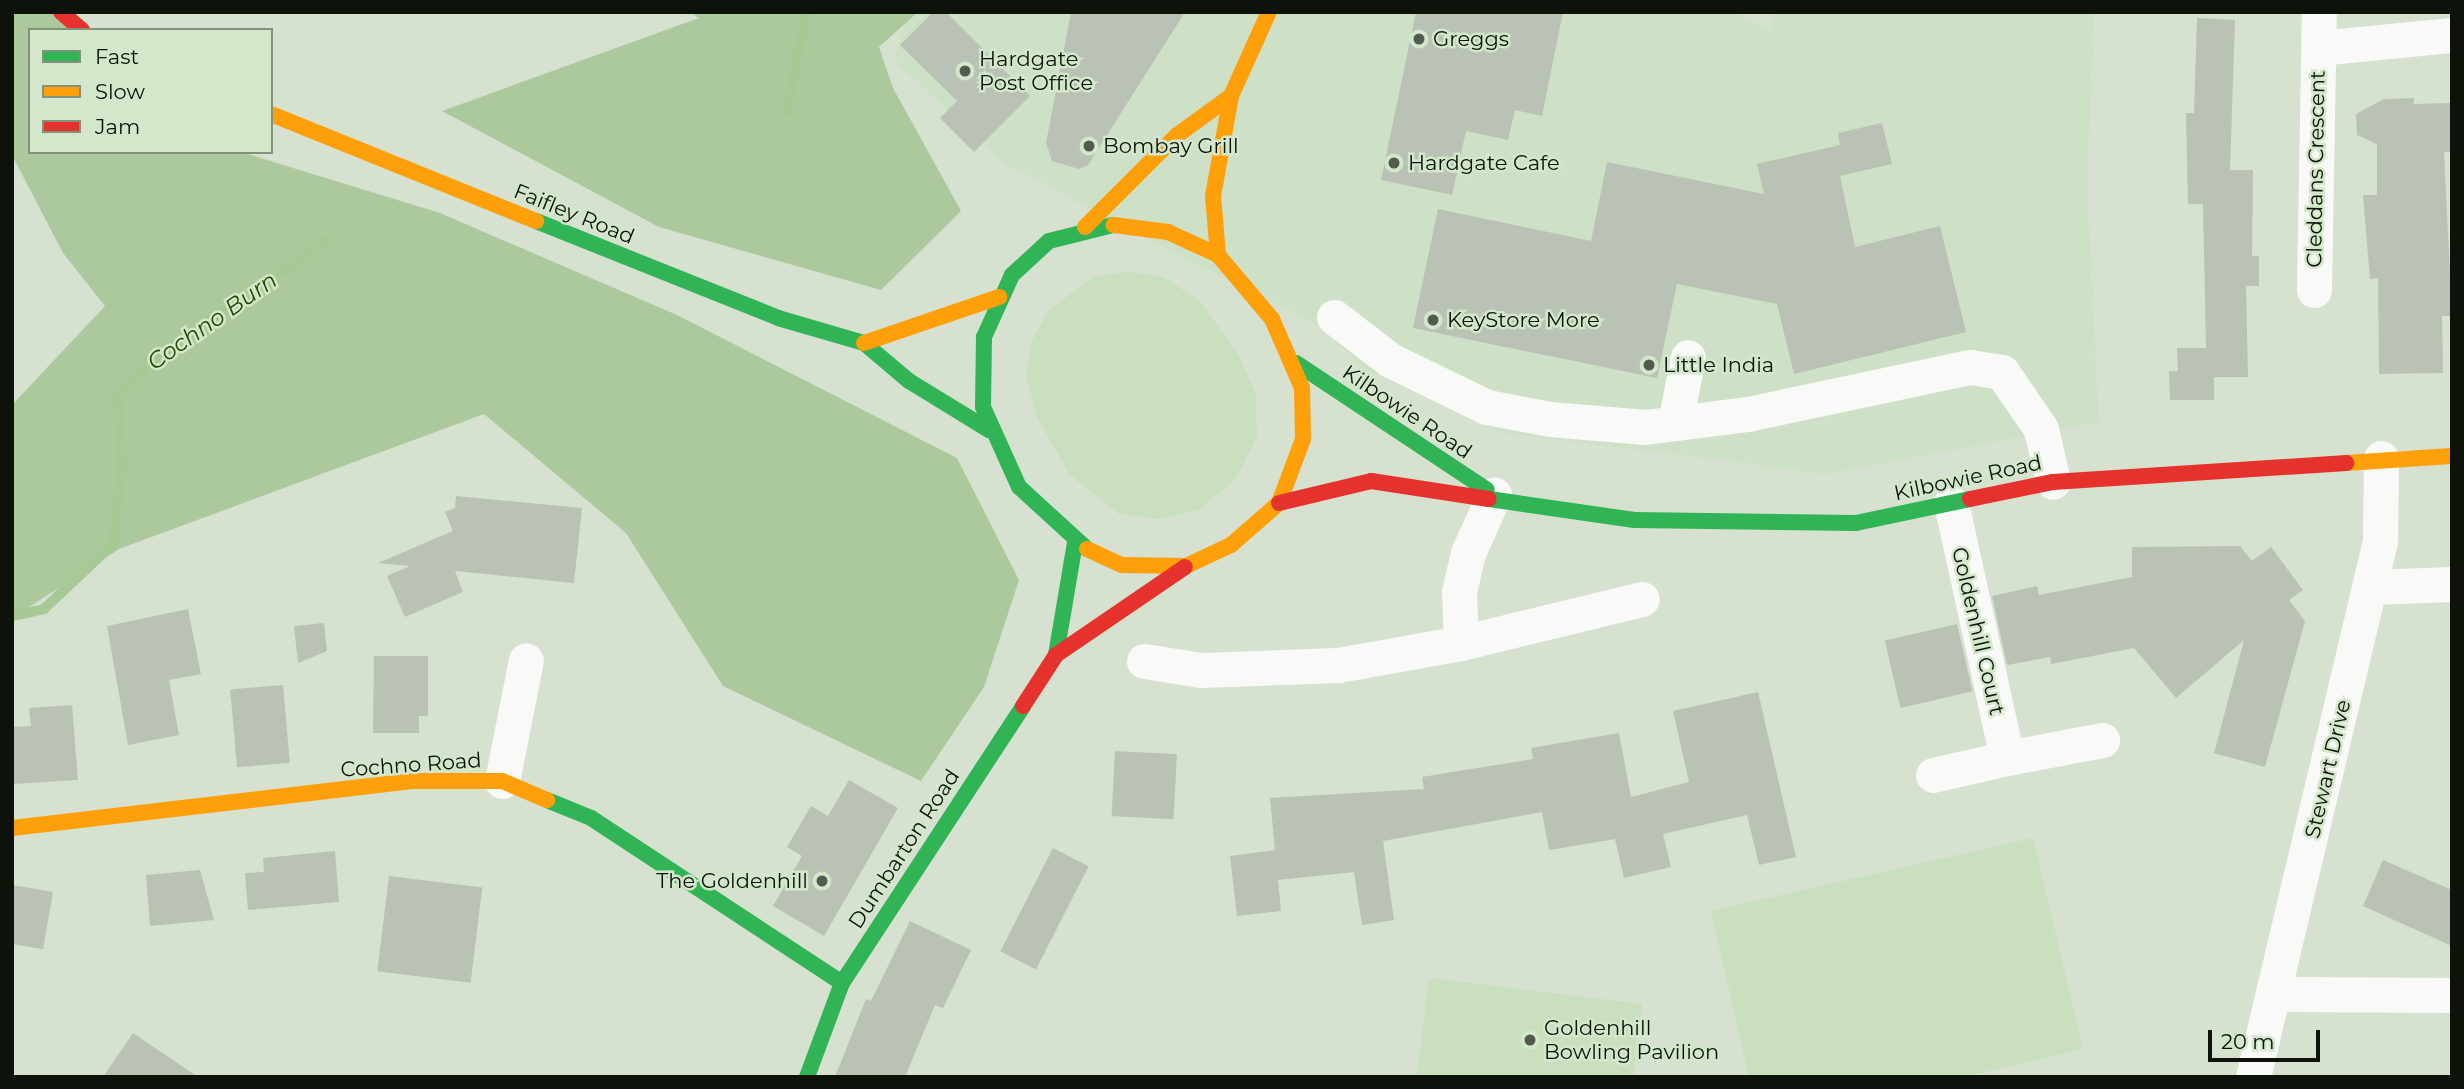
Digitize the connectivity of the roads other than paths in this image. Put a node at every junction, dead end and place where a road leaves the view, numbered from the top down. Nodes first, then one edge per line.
1 (61, 12) edge
2 (1269, 12) edge
3 (2319, 12) edge
4 (80, 28) edge
5 (2452, 35) edge
6 (2319, 48) junction
7 (1231, 96) junction
8 (273, 115) edge
9 (1085, 227) junction
10 (1218, 255) junction
11 (2314, 290) dead end
12 (999, 297) junction
13 (1334, 317) dead end
14 (864, 343) junction
15 (1688, 357) dead end
16 (1296, 363) junction
17 (1675, 424) junction
18 (989, 430) junction
19 (2452, 456) edge
20 (2381, 458) junction
21 (2053, 482) junction
22 (1494, 495) junction
23 (1279, 503) junction
24 (1951, 503) junction
25 (1075, 543) junction
26 (1186, 566) junction
27 (2452, 584) edge
28 (2371, 587) junction
29 (1642, 599) dead end
30 (1461, 643) junction
31 (1056, 654) junction
32 (526, 660) dead end
33 (1144, 661) dead end
34 (2102, 740) dead end
35 (2007, 758) junction
36 (1933, 775) dead end
37 (502, 781) junction
38 (12, 828) edge
39 (842, 983) junction
40 (2275, 994) junction
41 (2452, 995) edge
42 (807, 1077) edge
43 (2253, 1077) edge

1 - 4 main road
2 - 7 main road
3 - 6 street, Cleddans Crescent
5 - 6 street, Cleddans Crescent
6 - 11 street, Cleddans Crescent
7 - 9 main road
7 - 10 main road
8 - 14 main road, Faifley Road
9 - 10 main road
9 - 12 main road
10 - 16 main road
12 - 14 main road
12 - 18 main road
13 - 17 street
14 - 18 main road, Faifley Road
15 - 17 street
16 - 22 main road, Kilbowie Road
16 - 23 main road
17 - 21 street
18 - 25 main road
19 - 20 main road, Kilbowie Road
20 - 21 main road, Kilbowie Road
20 - 28 street, Stewart Drive
21 - 24 main road, Kilbowie Road
22 - 23 main road, Kilbowie Road
22 - 24 main road, Kilbowie Road
22 - 30 street
23 - 26 main road
24 - 35 street, Goldenhill Court
25 - 26 main road
25 - 31 main road
26 - 31 main road
27 - 28 street
28 - 40 street, Stewart Drive
29 - 30 street
30 - 33 street
31 - 39 main road, Dumbarton Road
32 - 37 street
34 - 35 street
35 - 36 street
37 - 38 main road, Cochno Road
37 - 39 main road, Cochno Road
39 - 42 main road, Dumbarton Road
40 - 41 street
40 - 43 street, Stewart Drive

